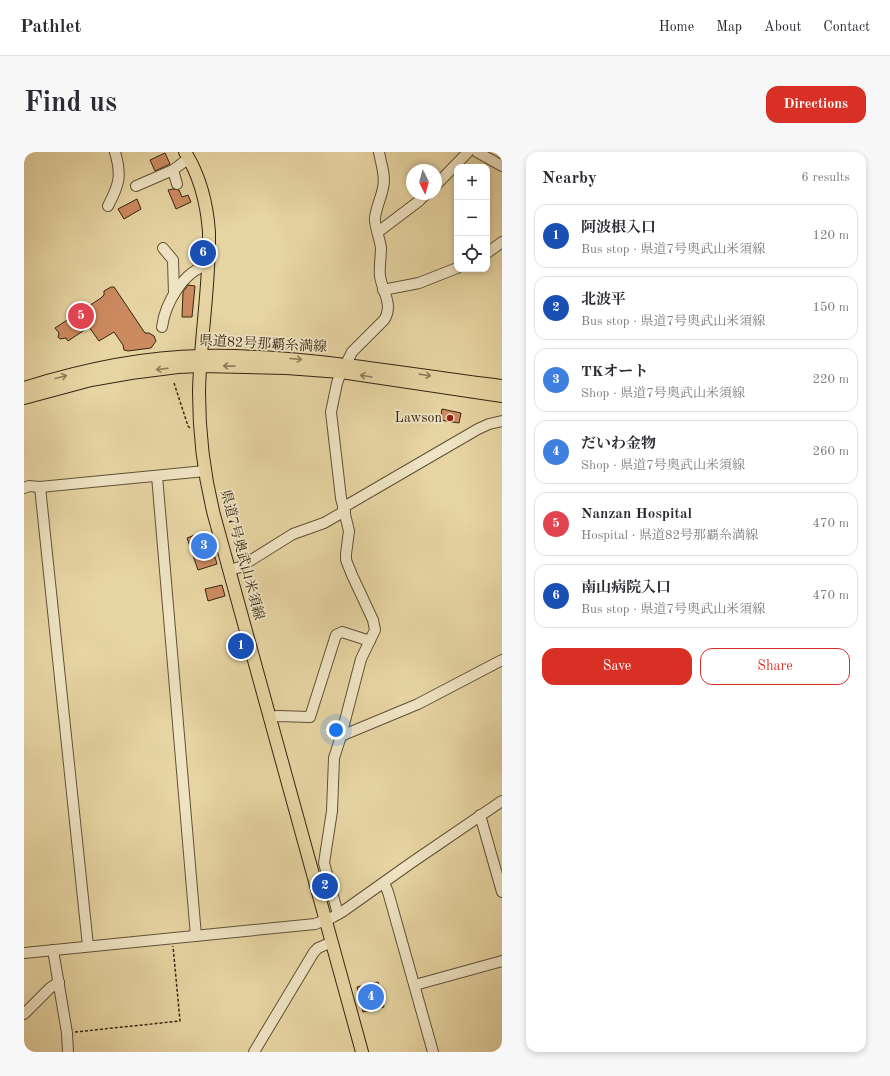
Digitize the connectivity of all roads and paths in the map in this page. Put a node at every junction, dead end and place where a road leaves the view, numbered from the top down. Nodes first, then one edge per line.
1 (115, 152) edge
2 (379, 152) edge
3 (468, 152) edge
4 (477, 152) edge
5 (187, 155) edge
6 (502, 166) edge
7 (173, 170) junction
8 (442, 179) edge
9 (177, 184) dead end
10 (136, 186) dead end
11 (420, 200) edge
12 (108, 206) dead end
13 (378, 232) junction
14 (502, 242) edge
15 (163, 248) dead end
16 (490, 251) edge
17 (208, 265) junction
18 (454, 269) edge
19 (383, 290) junction
20 (174, 294) junction
21 (162, 327) dead end
22 (201, 361) junction
23 (344, 368) junction
24 (174, 383) dead end
25 (502, 386) edge
26 (24, 388) edge
27 (502, 396) edge
28 (24, 398) edge
29 (502, 421) edge
30 (200, 429) junction
31 (205, 471) junction
32 (157, 476) junction
33 (40, 487) junction
34 (24, 488) edge
35 (344, 509) junction
36 (230, 570) junction
37 (370, 641) junction
38 (502, 660) edge
39 (270, 717) junction
40 (341, 736) junction
41 (502, 801) edge
42 (480, 815) junction
43 (384, 882) junction
44 (502, 892) edge
45 (338, 914) junction
46 (326, 920) junction
47 (196, 936) junction
48 (173, 938) junction
49 (332, 942) junction
50 (88, 946) junction
51 (54, 950) junction
52 (24, 953) edge
53 (502, 961) edge
54 (59, 982) junction
55 (415, 986) junction
56 (24, 1014) edge
57 (67, 1033) junction
58 (68, 1052) edge
59 (254, 1052) edge
60 (362, 1052) edge
61 (433, 1052) edge

1 - 12 street
2 - 13 street
3 - 8 street
4 - 6 street
5 - 7 street
5 - 17 main road, 県道7号奥武山米須線
7 - 9 street
7 - 10 street
11 - 13 street
13 - 19 street
14 - 16 street
15 - 20 street
17 - 20 street
17 - 22 main road, 県道7号奥武山米須線
18 - 19 street
19 - 23 street
20 - 21 street
22 - 23 main road, 県道82号那覇糸満線
26 -> 22 main road, 県道82号那覇糸満線
22 -> 28 main road, 県道82号那覇糸満線
22 - 30 main road, 県道7号奥武山米須線
23 -> 25 main road, 県道82号那覇糸満線
27 -> 23 main road, 県道82号那覇糸満線
23 - 35 street
24 - 30 path
29 - 35 street
30 - 31 main road, 県道7号奥武山米須線
31 - 32 street
31 - 36 main road, 県道7号奥武山米須線
32 - 33 street
32 - 47 street
33 - 34 street
33 - 50 street
35 - 36 street
35 - 37 street
36 - 39 main road, 県道7号奥武山米須線
37 - 39 street
37 - 40 street
38 - 40 street
39 - 46 main road, 県道7号奥武山米須線
40 - 45 street
41 - 42 street
42 - 43 street
42 - 44 street
43 - 45 street
43 - 55 street
45 - 46 street
46 - 47 street
46 - 49 main road, 県道7号奥武山米須線
47 - 48 street
48 - 50 street
48 - 57 path
49 - 59 street
49 - 60 main road, 県道7号奥武山米須線
50 - 51 street
51 - 52 street
51 - 54 street
53 - 55 street
54 - 56 street
54 - 57 street
55 - 61 street
57 - 58 street

